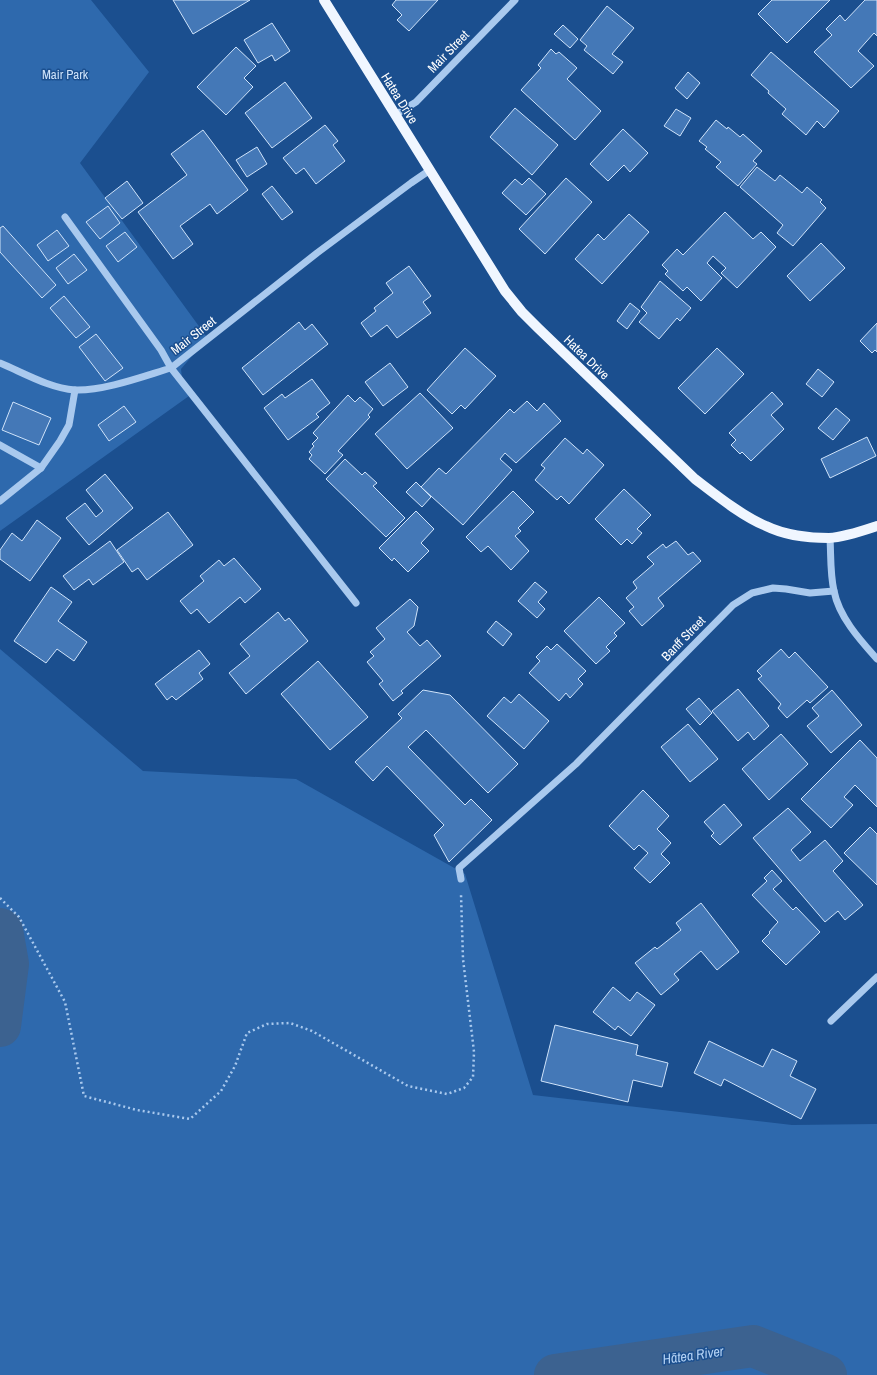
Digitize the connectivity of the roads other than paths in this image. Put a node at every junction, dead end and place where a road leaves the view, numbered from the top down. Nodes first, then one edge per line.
1 (324, 0) edge
2 (515, 0) edge
3 (395, 115) junction
4 (430, 170) junction
5 (65, 217) dead end
6 (0, 363) edge
7 (172, 368) junction
8 (75, 390) junction
9 (0, 445) edge
10 (41, 468) junction
11 (0, 501) edge
12 (877, 526) edge
13 (830, 538) junction
14 (834, 591) junction
15 (356, 603) dead end
16 (877, 659) edge
17 (461, 879) road end
18 (877, 977) edge
19 (831, 1021) dead end

1 - 3 main road, Hatea Drive
2 - 3 street, Mair Street
3 - 4 main road, Hatea Drive
4 - 7 street, Mair Street
4 - 13 main road, Hatea Drive
5 - 7 street
6 - 8 street
7 - 8 street
7 - 15 street, Mair Street
8 - 10 street
9 - 10 street
10 - 11 street
12 - 13 main road, Hatea Drive
13 - 14 street
14 - 16 street
14 - 17 street, Banff Street
18 - 19 street

